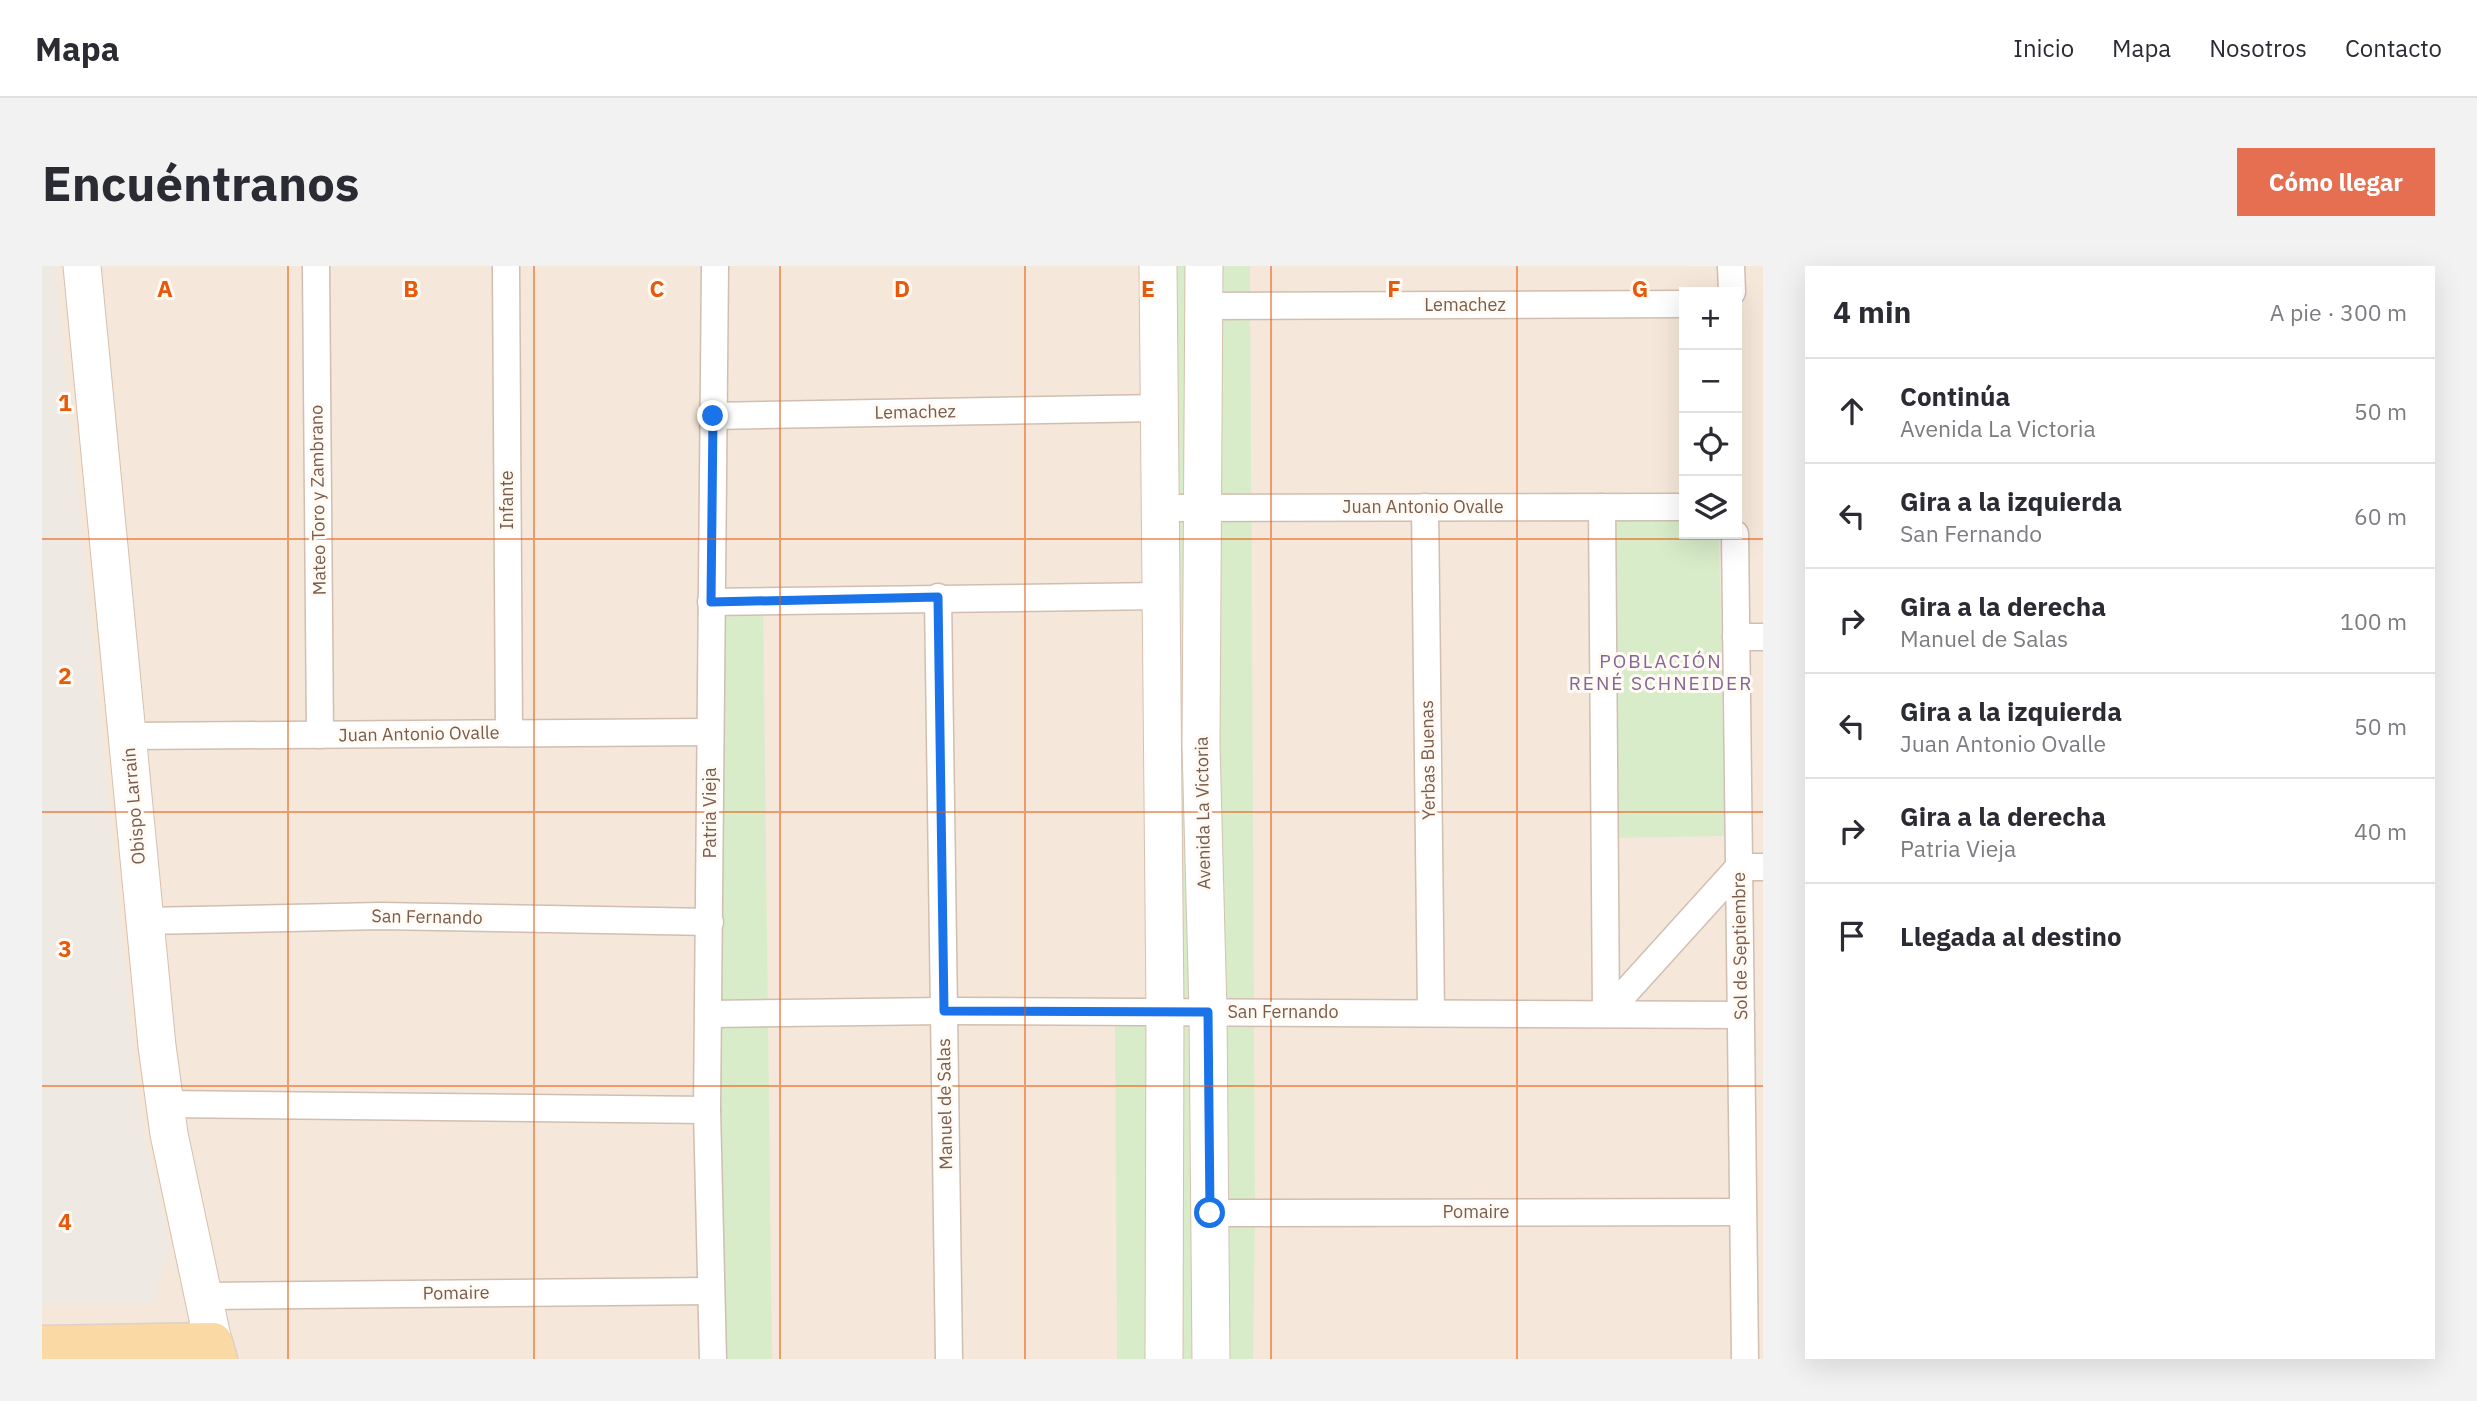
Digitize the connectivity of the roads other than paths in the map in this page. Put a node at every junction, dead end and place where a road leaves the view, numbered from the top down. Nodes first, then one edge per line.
1 (82, 266) edge
2 (316, 266) edge
3 (506, 266) edge
4 (715, 266) edge
5 (1158, 266) edge
6 (1204, 266) edge
7 (1731, 266) edge
8 (1732, 287) edge
9 (1679, 304) edge
10 (1203, 306) junction
11 (1159, 408) junction
12 (713, 416) junction
13 (1426, 507) junction
14 (1602, 507) junction
15 (1679, 507) edge
16 (1161, 508) junction
17 (1203, 508) junction
18 (1735, 539) edge
19 (1162, 596) junction
20 (938, 597) junction
21 (711, 602) junction
22 (1763, 636) edge
23 (1736, 637) junction
24 (710, 732) junction
25 (509, 733) junction
26 (320, 735) junction
27 (128, 736) junction
28 (1751, 867) edge
29 (145, 921) junction
30 (710, 922) junction
31 (944, 1011) junction
32 (1165, 1012) junction
33 (1208, 1012) junction
34 (1431, 1013) junction
35 (709, 1014) junction
36 (1606, 1014) junction
37 (1741, 1015) junction
38 (165, 1104) junction
39 (707, 1110) junction
40 (1743, 1212) junction
41 (1210, 1213) junction
42 (710, 1291) junction
43 (203, 1296) junction
44 (42, 1345) edge
45 (215, 1350) edge
46 (713, 1359) edge
47 (949, 1359) edge
48 (1164, 1359) edge
49 (1211, 1359) edge
50 (1745, 1359) edge

1 - 27 main road, Obispo Larraín
2 - 26 street, Mateo Toro y Zambrano
3 - 25 street, Infante
4 - 12 street, Patria Vieja
5 - 11 main road
6 - 10 main road, Avenida La Victoria
7 - 8 street
9 - 10 street, Lemachez
10 - 17 main road, Avenida La Victoria
11 - 12 street, Lemachez
11 - 16 main road
12 - 21 street, Patria Vieja
13 - 14 street, Juan Antonio Ovalle
13 - 17 street, Juan Antonio Ovalle
13 - 34 street, Yerbas Buenas
14 - 15 street, Juan Antonio Ovalle
14 - 36 street
16 - 17 street, Juan Antonio Ovalle
16 - 19 main road
17 - 33 main road, Avenida La Victoria
18 - 23 street, Sol de Septiembre
19 - 20 street
19 - 32 main road
20 - 21 street
20 - 31 street, Manuel de Salas
21 - 24 street, Patria Vieja
22 - 23 street
23 - 28 street, Sol de Septiembre
24 - 25 street, Juan Antonio Ovalle
24 - 30 street, Patria Vieja
25 - 26 street, Juan Antonio Ovalle
26 - 27 street, Juan Antonio Ovalle
27 - 29 main road, Obispo Larraín
28 - 36 street
28 - 37 street, Sol de Septiembre
29 - 30 street, San Fernando
29 - 38 main road, Obispo Larraín
30 - 35 street, Patria Vieja
31 - 32 street, San Fernando
31 - 35 street, San Fernando
31 - 47 street, Manuel de Salas
32 - 33 street, San Fernando
32 - 48 main road
33 - 34 street, San Fernando
33 - 41 main road, Avenida La Victoria
34 - 36 street, San Fernando
35 - 39 street, Patria Vieja
36 - 37 street, San Fernando
37 - 40 street, Sol de Septiembre
38 - 39 street
38 - 43 main road, Obispo Larraín
39 - 42 street, Patria Vieja
40 - 41 street, Pomaire
40 - 50 street, Sol de Septiembre
41 - 49 main road, Avenida La Victoria
42 - 43 street, Pomaire
42 - 46 street, Patria Vieja
43 - 45 main road, Obispo Larraín
44 - 45 main road

